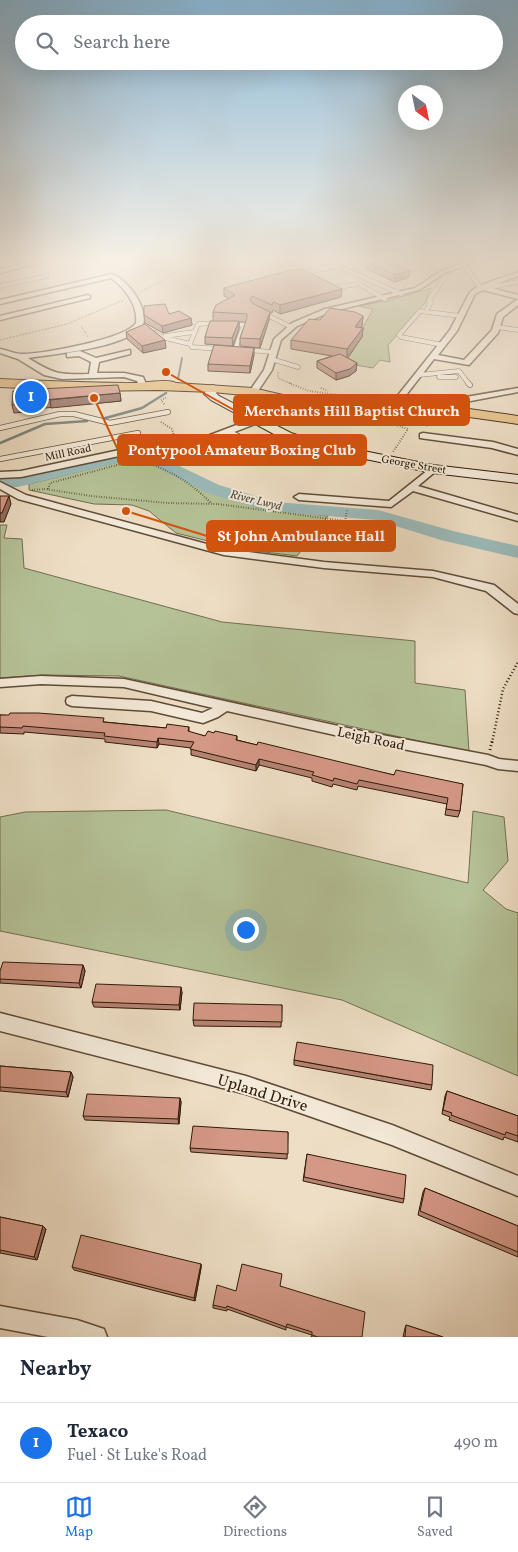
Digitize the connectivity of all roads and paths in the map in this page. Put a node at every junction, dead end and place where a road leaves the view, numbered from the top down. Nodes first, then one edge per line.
1 (65, 324) edge
2 (140, 324) edge
3 (198, 324) edge
4 (234, 324) edge
5 (286, 324) edge
6 (297, 324) edge
7 (408, 324) edge
8 (455, 324) edge
9 (81, 326) dead end
10 (291, 327) junction
11 (496, 327) joint
12 (149, 330) edge
13 (518, 330) edge
14 (194, 332) junction
15 (161, 337) junction
16 (0, 340) edge
17 (190, 344) junction
18 (93, 345) junction
19 (442, 345) junction
20 (235, 350) junction
21 (0, 351) edge
22 (127, 352) dead end
23 (271, 356) junction
24 (21, 357) junction
25 (434, 357) junction
26 (41, 359) dead end
27 (95, 361) junction
28 (298, 367) dead end
29 (419, 375) junction
30 (93, 376) junction
31 (428, 376) junction
32 (456, 377) dead end
33 (0, 383) edge
34 (470, 385) dead end
35 (143, 386) junction
36 (213, 388) junction
37 (321, 388) dead end
38 (518, 390) edge
39 (330, 391) dead end
40 (253, 392) junction
41 (496, 394) junction
42 (518, 398) edge
43 (399, 408) junction
44 (429, 410) junction
45 (168, 412) dead end
46 (241, 412) junction
47 (372, 414) junction
48 (518, 420) edge
49 (255, 421) junction
50 (0, 428) edge
51 (228, 431) junction
52 (138, 434) dead end
53 (423, 436) dead end
54 (400, 441) dead end
55 (518, 452) edge
56 (256, 455) dead end
57 (0, 459) edge
58 (433, 468) junction
59 (2, 473) edge
60 (518, 479) edge
61 (411, 487) junction
62 (48, 489) junction
63 (5, 490) edge
64 (29, 490) dead end
65 (299, 497) dead end
66 (211, 504) junction
67 (348, 508) dead end
68 (518, 518) edge
69 (518, 610) edge
70 (518, 662) edge
71 (0, 683) edge
72 (72, 701) dead end
73 (225, 706) junction
74 (488, 760) junction
75 (518, 766) edge
76 (0, 1022) edge
77 (518, 1186) edge
78 (0, 1317) edge
79 (96, 1337) edge

1 - 16 path
2 - 18 street
3 - 14 lane
4 - 20 lane
5 - 10 lane
6 - 10 street
7 - 19 lane
8 - 19 street
9 - 18 path
10 - 23 street
11 - 13 lane
11 - 25 street
12 - 15 lane
14 - 15 lane
14 - 17 lane
15 - 17 lane
17 - 20 lane
18 - 24 street
19 - 25 street
20 - 23 lane
21 - 24 street
22 - 27 street
23 - 28 lane
23 - 40 street
24 - 30 street
25 - 29 street
26 - 27 street
27 - 30 street
29 - 31 lane
29 - 43 street
30 - 35 street
31 - 32 lane
31 - 34 lane
33 - 35 main road
35 - 36 main road
36 - 40 main road
36 - 46 main road, George Street
37 - 39 path
38 - 41 street
40 - 47 main road, bridge
41 - 42 street
41 - 44 street
43 - 44 main road
43 - 47 main road
44 - 48 main road
45 - 50 lane
46 - 47 street
46 - 49 main road, George Street
47 - 54 path
49 - 51 street, Mill Road
49 - 58 main road, George Street
51 - 56 lane
51 - 59 street, Mill Road
52 - 57 lane
53 - 55 street
58 - 60 main road, George Street
58 - 61 street
61 - 65 street
61 - 68 street
62 - 64 path
62 - 66 path
62 - 66 path
63 - 69 street
66 - 67 path
70 - 74 path
71 - 73 street, Leigh Road
72 - 73 street
73 - 74 street, Leigh Road
74 - 75 street, Leigh Road
76 - 77 street, Upland Drive
78 - 79 street

